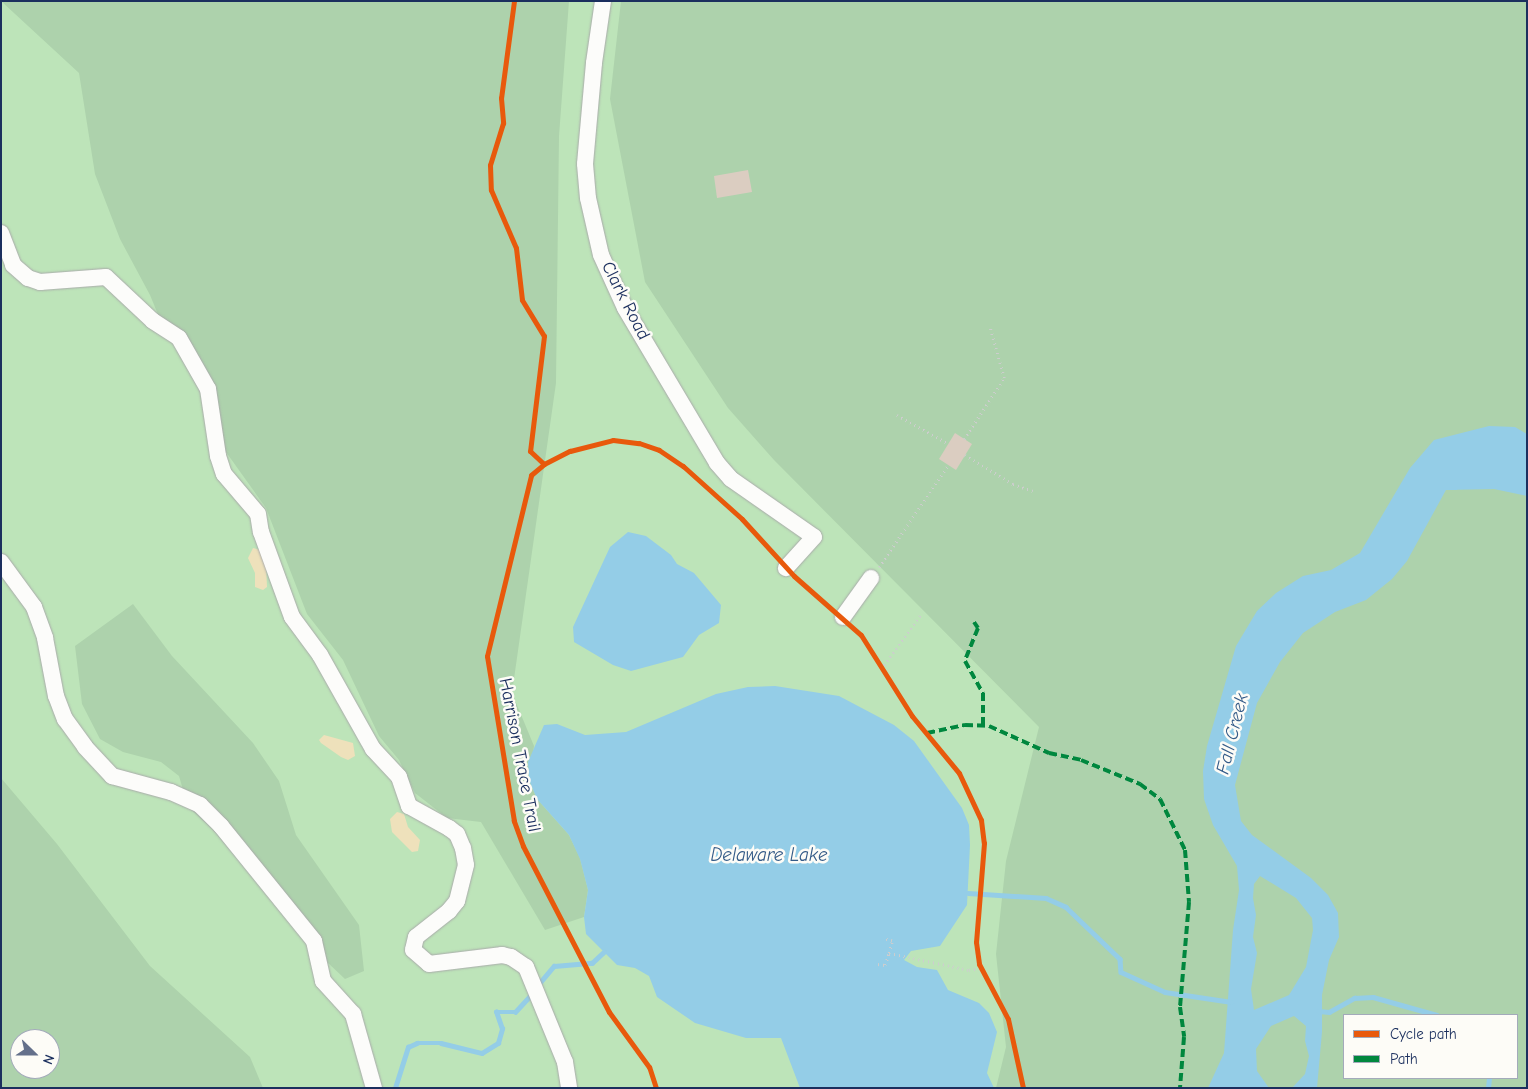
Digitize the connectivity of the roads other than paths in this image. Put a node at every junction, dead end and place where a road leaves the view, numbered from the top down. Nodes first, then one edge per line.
1 (603, 1) edge
2 (1, 233) edge
3 (1, 562) edge
4 (786, 568) dead end
5 (871, 578) road end
6 (844, 617) dead end
7 (374, 1088) edge
8 (569, 1088) edge

1 - 4 street, Clark Road
2 - 8 street
3 - 7 street
5 - 6 street

